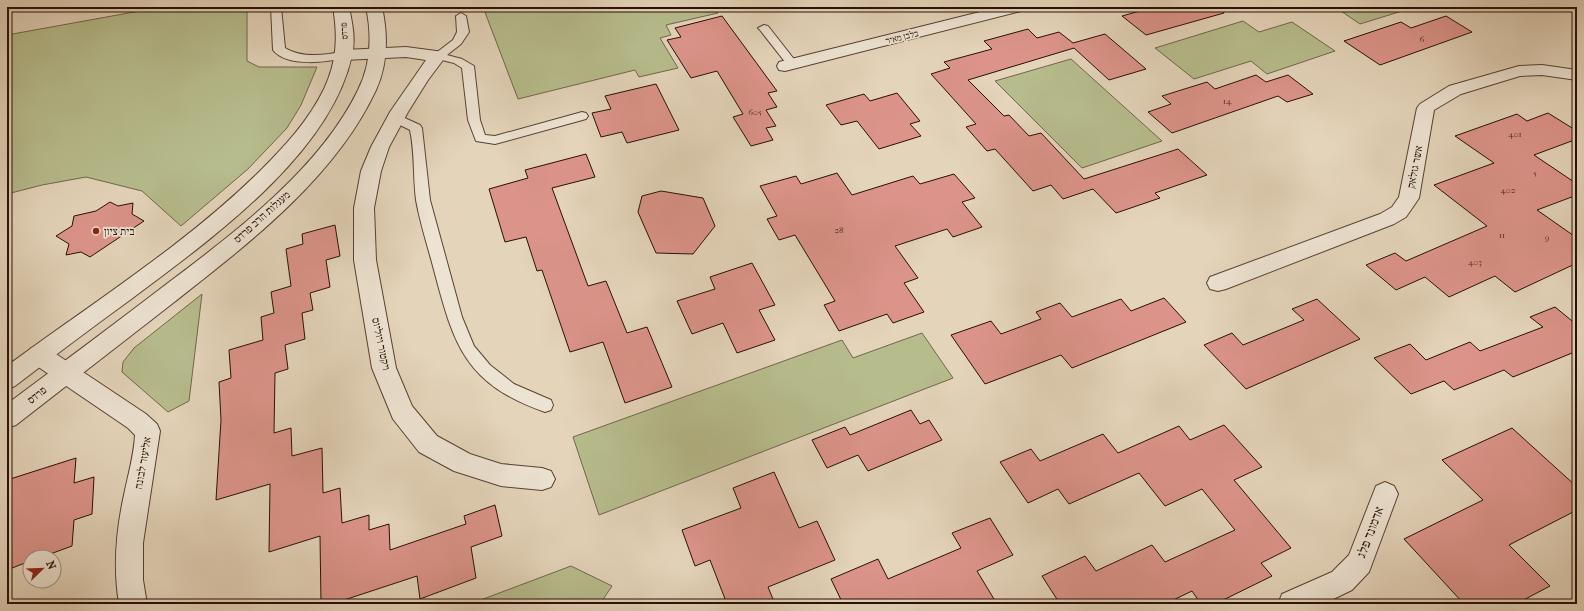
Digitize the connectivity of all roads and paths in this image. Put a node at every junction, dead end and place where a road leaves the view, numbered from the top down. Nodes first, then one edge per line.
1 (276, 7) edge
2 (341, 7) edge
3 (374, 7) edge
4 (1019, 7) edge
5 (461, 16) dead end
6 (764, 28) dead end
7 (378, 52) junction
8 (344, 55) junction
9 (438, 56) junction
10 (789, 66) joint
11 (1577, 75) edge
12 (582, 116) dead end
13 (396, 118) junction
14 (1218, 283) dead end
15 (39, 355) junction
16 (66, 372) junction
17 (7, 379) edge
18 (545, 406) dead end
19 (7, 418) edge
20 (542, 479) dead end
21 (1385, 494) dead end
22 (133, 604) edge
23 (1292, 604) edge

1 - 8 lane
2 - 8 street, פרדס
3 - 7 street, מעגלות הרב פרדס
4 - 10 street, בלבן מאיר
5 - 9 lane
6 - 10 lane
7 - 8 street
7 - 9 street
7 - 16 street, מעגלות הרב פרדס
8 - 15 street
9 - 12 lane
9 - 13 street, ויקטור ויוליוס
11 - 14 street, אשר גולאק
13 - 18 lane
13 - 20 street, ויקטור ויוליוס
15 - 16 street, אליעזר לבונה
15 - 17 street
16 - 19 street, פרדס
16 - 22 street, אליעזר לבונה
21 - 23 street, אדמונד פלג

